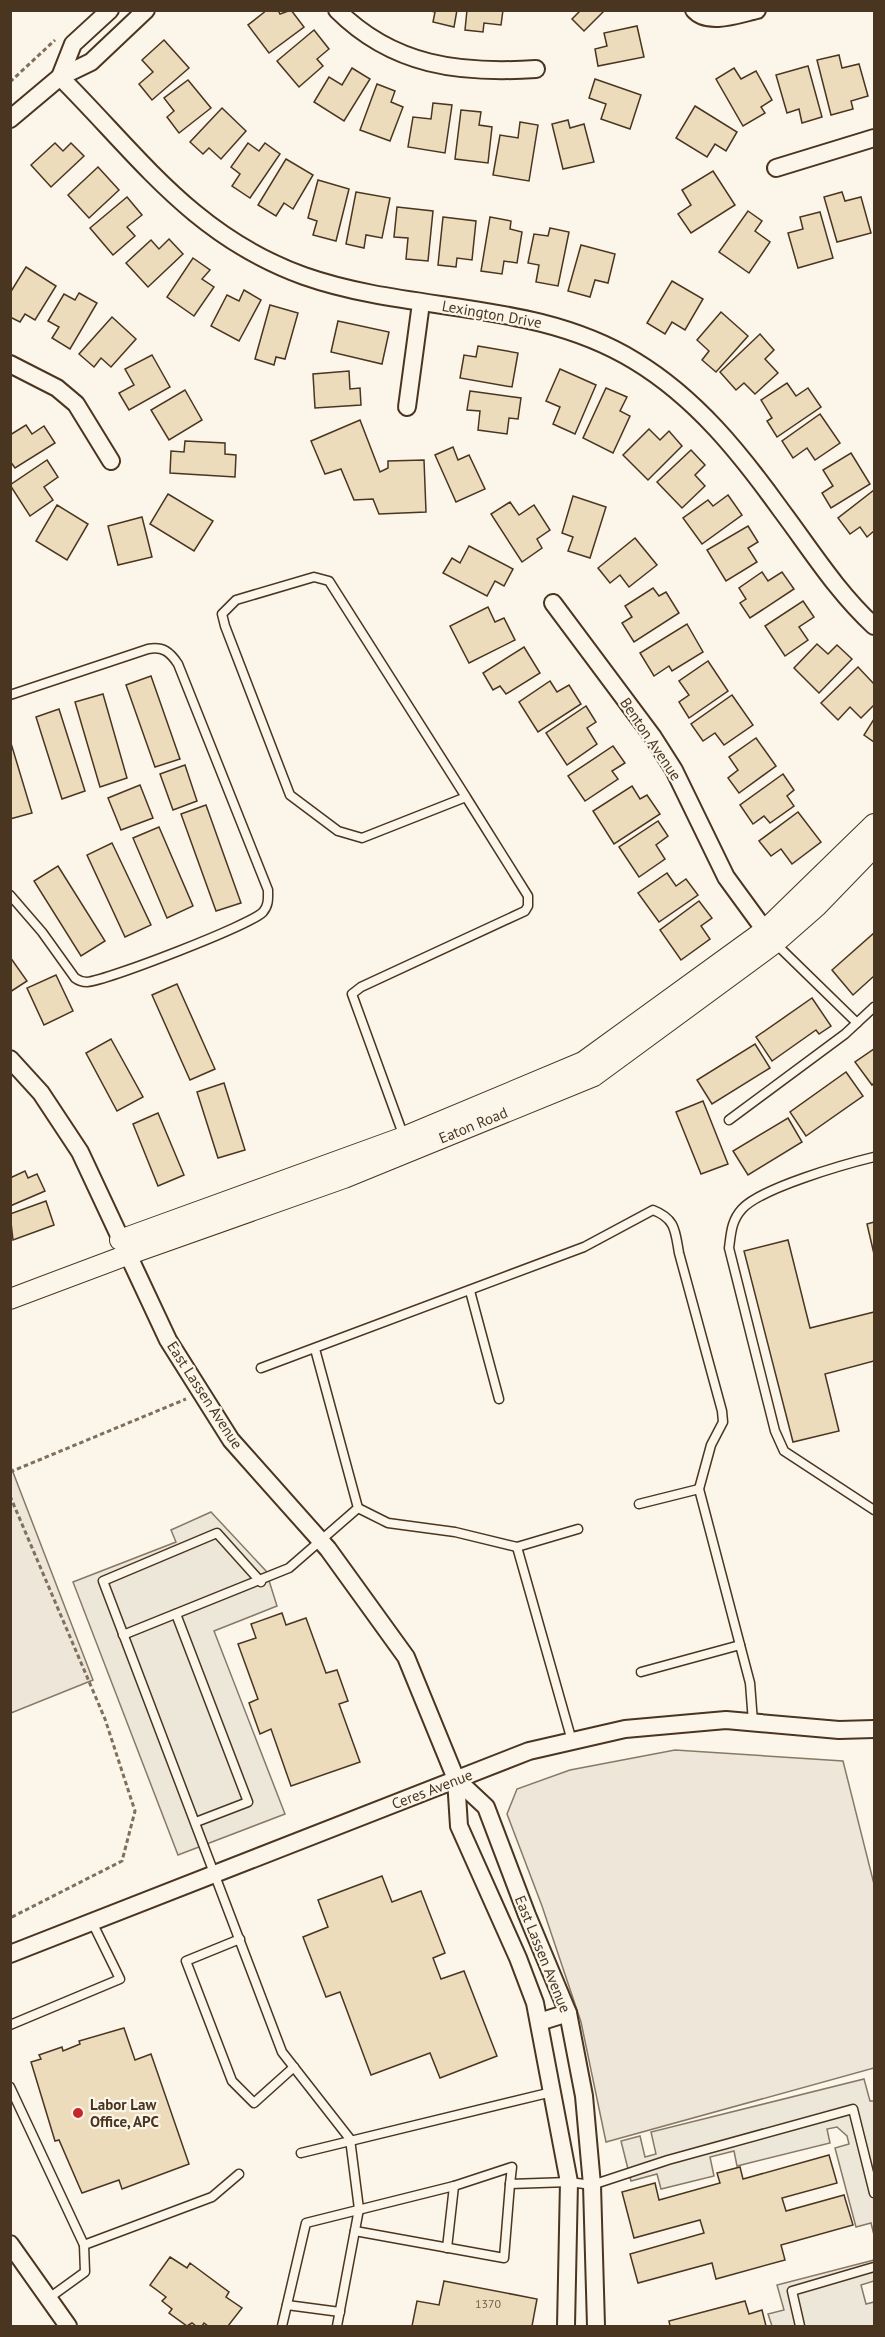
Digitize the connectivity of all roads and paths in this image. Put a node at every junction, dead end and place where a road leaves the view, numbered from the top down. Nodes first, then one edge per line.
1 (110, 10) edge
2 (146, 10) edge
3 (337, 10) edge
4 (694, 10) edge
5 (757, 10) edge
6 (62, 34) dead end
7 (536, 69) dead end
8 (60, 77) junction
9 (10, 82) edge
10 (10, 119) edge
11 (874, 138) edge
12 (776, 168) dead end
13 (421, 303) junction
14 (10, 364) edge
15 (407, 407) dead end
16 (111, 461) dead end
17 (553, 603) dead end
18 (874, 626) edge
19 (10, 695) edge
20 (466, 797) junction
21 (874, 824) edge
22 (874, 848) edge
23 (10, 895) edge
24 (770, 936) junction
25 (874, 1007) edge
26 (857, 1023) junction
27 (10, 1059) edge
28 (729, 1120) dead end
29 (407, 1144) junction
30 (874, 1157) edge
31 (124, 1247) junction
32 (470, 1291) junction
33 (10, 1299) edge
34 (315, 1349) junction
35 (261, 1368) dead end
36 (201, 1393) junction
37 (499, 1399) dead end
38 (10, 1472) edge
39 (699, 1489) junction
40 (10, 1496) edge
41 (639, 1504) dead end
42 (358, 1508) junction
43 (874, 1510) edge
44 (578, 1529) dead end
45 (320, 1540) junction
46 (517, 1547) junction
47 (261, 1582) junction
48 (176, 1614) junction
49 (123, 1635) junction
50 (740, 1645) junction
51 (641, 1672) dead end
52 (753, 1722) junction
53 (874, 1729) edge
54 (572, 1741) junction
55 (456, 1779) junction
56 (196, 1822) junction
57 (216, 1874) junction
58 (10, 1918) edge
59 (92, 1922) junction
60 (240, 1939) junction
61 (10, 1954) edge
62 (568, 2013) junction
63 (539, 2022) junction
64 (10, 2025) edge
65 (294, 2067) junction
66 (10, 2087) edge
67 (552, 2092) junction
68 (350, 2139) junction
69 (301, 2153) dead end
70 (239, 2174) dead end
71 (569, 2182) junction
72 (510, 2184) junction
73 (592, 2185) junction
74 (454, 2186) junction
75 (874, 2193) edge
76 (359, 2209) junction
77 (355, 2231) junction
78 (10, 2244) edge
79 (84, 2245) junction
80 (447, 2248) junction
81 (874, 2267) edge
82 (49, 2298) junction
83 (287, 2305) junction
84 (340, 2312) junction
85 (68, 2326) edge
86 (282, 2326) edge
87 (337, 2326) edge
88 (566, 2326) edge
89 (596, 2326) edge
90 (800, 2326) edge

1 - 8 street
2 - 8 street
3 - 7 street
4 - 5 street
6 - 9 path
8 - 10 street
8 - 13 street, Lexington Drive
11 - 12 street
13 - 15 street
13 - 18 street, Lexington Drive
14 - 16 street
17 - 24 street, Benton Avenue
19 - 23 lane
20 - 20 lane
20 - 29 lane
21 - 24 street
22 - 24 street, Eaton Road
24 - 26 lane
24 - 29 street, Eaton Road
25 - 26 lane
26 - 28 lane
27 - 31 street, East Lassen Avenue
29 - 31 street, Eaton Road
30 - 43 lane
31 - 33 street, Eaton Road
31 - 36 street, East Lassen Avenue
32 - 34 lane
32 - 37 lane
32 - 39 lane
34 - 35 lane
34 - 42 lane
36 - 38 path
36 - 45 street, East Lassen Avenue
39 - 41 lane
39 - 50 lane
40 - 58 path
42 - 45 lane
42 - 46 lane
44 - 46 lane
45 - 47 lane
45 - 55 street, East Lassen Avenue
46 - 54 lane
47 - 48 lane
47 - 49 lane
48 - 49 lane
48 - 56 lane
49 - 56 lane
50 - 51 lane
50 - 52 lane
52 - 53 street, Ceres Avenue
52 - 54 street, Ceres Avenue
54 - 55 street, Ceres Avenue
55 - 57 street, Ceres Avenue
55 - 62 street, East Lassen Avenue
55 - 63 street, East Lassen Avenue
56 - 57 lane
57 - 59 street, Ceres Avenue
57 - 60 lane
59 - 61 street, Ceres Avenue
59 - 64 lane
60 - 65 lane
60 - 65 lane
62 - 63 street
62 - 73 street, East Lassen Avenue
63 - 67 street, East Lassen Avenue
65 - 68 lane
66 - 79 lane
67 - 68 lane
67 - 71 street, East Lassen Avenue
68 - 69 lane
68 - 76 lane
70 - 79 lane
71 - 72 lane
71 - 73 lane
71 - 88 street, East Lassen Avenue
72 - 74 lane
72 - 80 lane
73 - 75 lane
73 - 89 street, East Lassen Avenue
74 - 76 lane
74 - 80 lane
76 - 77 lane
76 - 83 lane
77 - 80 lane
77 - 84 lane
78 - 82 street
79 - 82 lane
81 - 90 lane
82 - 85 street
83 - 84 lane
83 - 86 lane
84 - 87 lane

